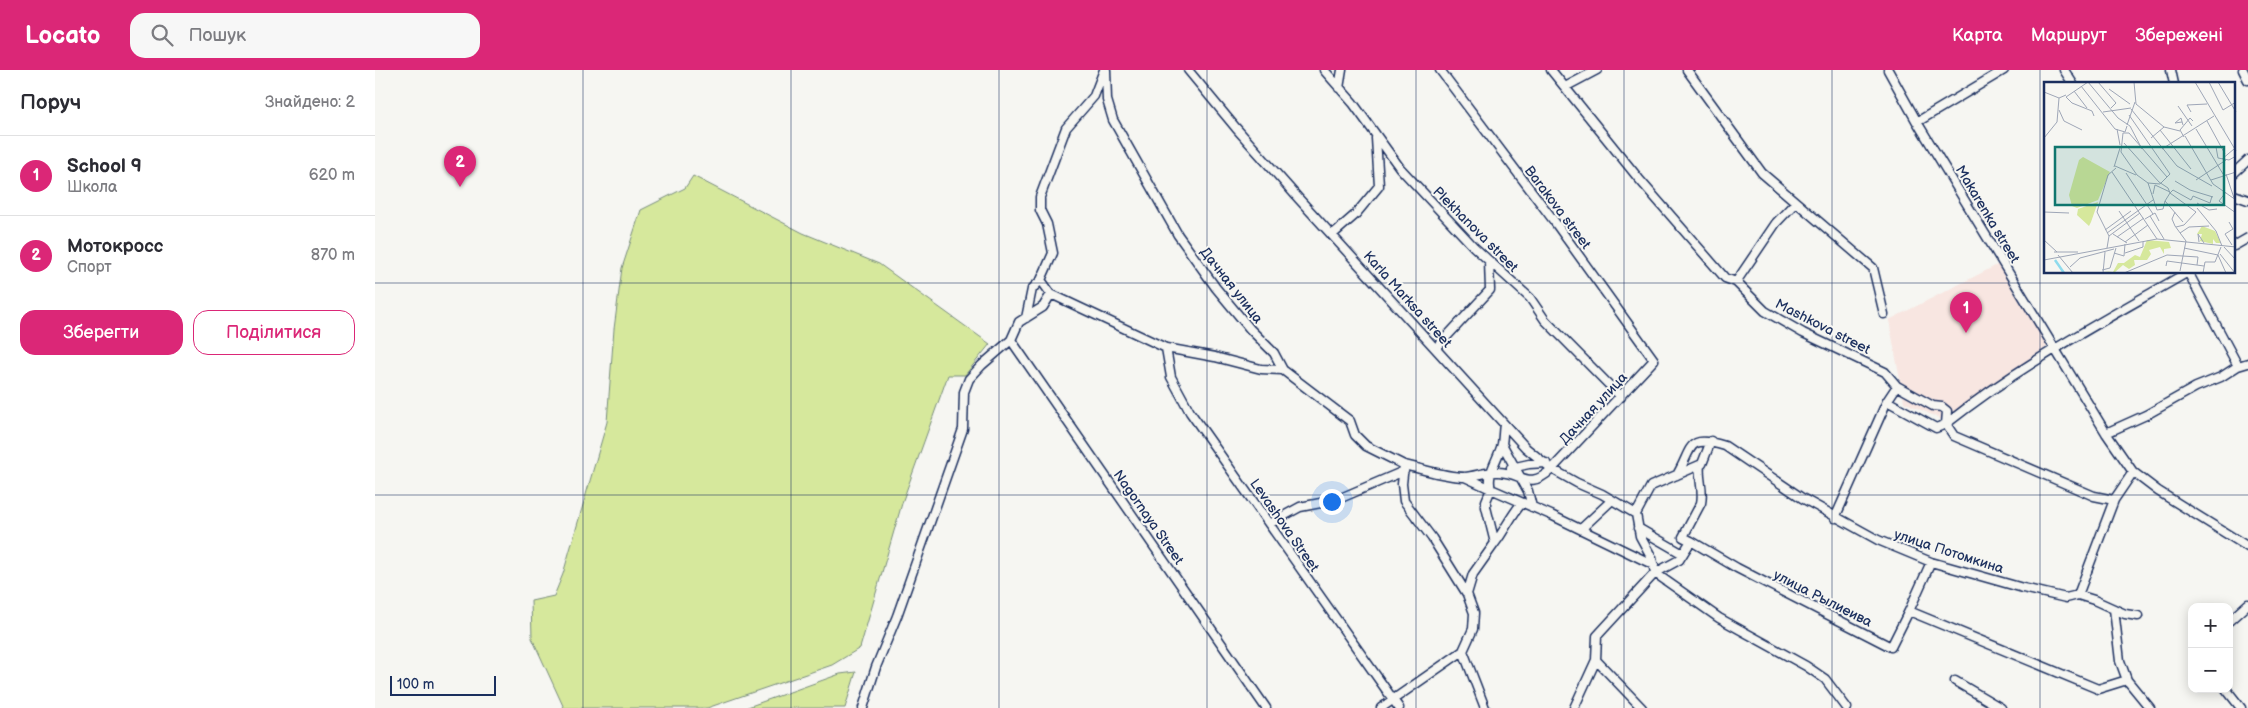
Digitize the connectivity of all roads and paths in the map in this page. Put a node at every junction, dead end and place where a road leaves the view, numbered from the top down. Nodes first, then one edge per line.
1 (1105, 70) edge
2 (1188, 70) edge
3 (1324, 70) edge
4 (1342, 70) edge
5 (1440, 70) edge
6 (1551, 70) edge
7 (1597, 70) edge
8 (1687, 70) edge
9 (1888, 70) edge
10 (2004, 70) edge
11 (2064, 70) edge
12 (2243, 70) edge
13 (2248, 80) edge
14 (2072, 82) edge
15 (1565, 87) junction
16 (1339, 88) junction
17 (1917, 122) junction
18 (1376, 136) junction
19 (2248, 160) edge
20 (2235, 172) edge
21 (2235, 196) edge
22 (2248, 200) edge
23 (1795, 203) junction
24 (1332, 235) junction
25 (2248, 238) edge
26 (2235, 245) edge
27 (1489, 261) junction
28 (2186, 274) edge
29 (2189, 274) edge
30 (1041, 280) junction
31 (1736, 282) junction
32 (1051, 294) junction
33 (1885, 314) dead end
34 (1026, 318) junction
35 (1011, 340) junction
36 (1166, 348) junction
37 (1436, 348) junction
38 (2054, 349) junction
39 (1654, 360) joint
40 (2248, 363) edge
41 (2238, 366) junction
42 (1283, 370) junction
43 (1897, 386) junction
44 (1621, 397) junction
45 (1887, 401) junction
46 (1504, 424) junction
47 (1946, 424) junction
48 (2106, 434) junction
49 (1711, 442) junction
50 (1502, 444) junction
51 (1700, 465) junction
52 (1549, 466) junction
53 (1514, 467) junction
54 (1404, 468) junction
55 (1491, 471) junction
56 (1502, 472) junction
57 (2133, 472) junction
58 (1677, 475) junction
59 (1465, 477) junction
60 (1521, 479) junction
61 (1537, 480) junction
62 (1491, 489) junction
63 (1529, 491) junction
64 (1612, 500) junction
65 (2114, 500) junction
66 (1520, 502) junction
67 (1532, 507) junction
68 (1636, 514) junction
69 (1835, 518) junction
70 (1269, 524) junction
71 (1638, 528) junction
72 (1581, 529) junction
73 (1691, 542) junction
74 (1495, 543) junction
75 (2248, 547) edge
76 (1683, 554) junction
77 (1931, 562) junction
78 (1654, 569) junction
79 (1467, 594) junction
80 (2078, 595) junction
81 (2248, 604) edge
82 (2113, 609) junction
83 (1909, 611) junction
84 (2138, 616) dead end
85 (2233, 617) edge
86 (1463, 651) junction
87 (1596, 660) junction
88 (2127, 680) junction
89 (1955, 681) dead end
90 (2229, 693) edge
91 (1393, 700) junction
92 (863, 708) edge
93 (1266, 708) edge
94 (1381, 708) edge
95 (1399, 708) edge
96 (1485, 708) edge
97 (1574, 708) edge
98 (1642, 708) edge
99 (1847, 708) edge
100 (2001, 708) edge
101 (2150, 708) edge
102 (2241, 708) edge

1 - 30 street
1 - 42 street, Дачная улица
2 - 24 street, Karla Marksa street
3 - 16 street, Plekhanova street
4 - 16 street
5 - 39 street, Barakova street
6 - 15 street, Mashkova street
7 - 15 street
8 - 23 street
9 - 17 street, Makarenka street
10 - 17 street
11 - 14 street
12 - 13 street
15 - 31 street, Mashkova street
16 - 18 street, Plekhanova street
17 - 38 street, Makarenka street
18 - 24 street
18 - 27 street, Plekhanova street
19 - 20 street
21 - 22 street
23 - 31 street
23 - 33 street
24 - 37 street, Karla Marksa street
25 - 26 street
27 - 37 street
27 - 44 street, Plekhanova street
28 - 38 street
29 - 41 street
30 - 32 street
30 - 34 street
31 - 43 street, Mashkova street
32 - 34 street
32 - 36 street
34 - 35 street
35 - 92 street
35 - 93 street, Nagornaya Street
36 - 42 street
36 - 70 street, Levashova Street
37 - 46 street, Karla Marksa street
38 - 47 street
38 - 48 street, Makarenka street
39 - 44 street, Дачная улица
40 - 41 street
41 - 48 street
42 - 54 street, Дачная улица
43 - 45 street
43 - 47 street, Mashkova street
44 - 52 street, Дачная улица
45 - 47 street
45 - 69 street
46 - 50 street
46 - 52 street, Karla Marksa street
47 - 65 street, Mashkova street
48 - 57 street, Makarenka street
49 - 51 street
49 - 58 street
49 - 69 street, улица Потомкина
50 - 53 street
50 - 55 street
51 - 58 street
51 - 73 street
52 - 53 street
52 - 61 street, Дачная улица
52 - 64 street, Karla Marksa street
53 - 56 street
53 - 60 street
54 - 59 street, Дачная улица
54 - 70 street
54 - 79 street
55 - 56 street, Дачная улица
55 - 59 street, Дачная улица
55 - 62 street
56 - 60 street, Дачная улица
57 - 65 street
57 - 75 street, Makarenka street
58 - 68 street
59 - 62 street
60 - 61 street, Дачная улица
60 - 63 street
61 - 63 street
62 - 66 street
62 - 74 street
63 - 66 street
63 - 67 street
64 - 68 street, Karla Marksa street
64 - 72 street
65 - 80 street
66 - 67 street
66 - 74 street
67 - 72 street
68 - 71 street
69 - 77 street, улица Потомкина
70 - 91 street, Levashova Street
71 - 76 street
71 - 78 street
72 - 78 street
73 - 76 street
73 - 83 street, улица Рылиеива
74 - 79 street
76 - 78 street
77 - 80 street, улица Потомкина
77 - 83 street
78 - 87 street
78 - 99 street
79 - 86 street
80 - 82 street, улица Потомкина
81 - 85 street
82 - 84 street, улица Потомкина
82 - 88 street
83 - 88 street
86 - 91 street
86 - 96 street
87 - 97 street
87 - 98 street
88 - 101 street
89 - 100 street
90 - 102 street
91 - 94 street
91 - 95 street, Levashova Street

